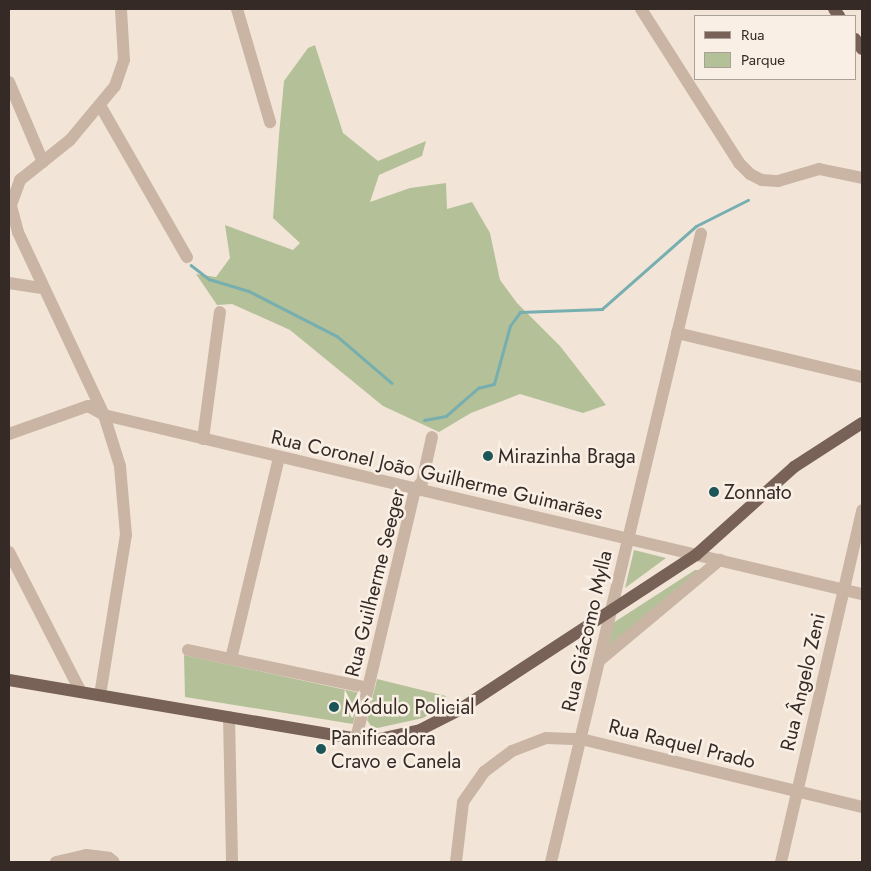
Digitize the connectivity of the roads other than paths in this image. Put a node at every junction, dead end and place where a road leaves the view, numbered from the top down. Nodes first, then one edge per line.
1 (121, 9) edge
2 (237, 9) edge
3 (641, 9) edge
4 (9, 82) edge
5 (101, 107) junction
6 (270, 122) dead end
7 (43, 162) junction
8 (862, 178) edge
9 (14, 179) edge
10 (701, 234) dead end
11 (187, 257) dead end
12 (9, 283) edge
13 (42, 288) junction
14 (220, 312) dead end
15 (677, 333) junction
16 (862, 377) edge
17 (104, 415) junction
18 (862, 423) edge
19 (9, 434) edge
20 (432, 437) dead end
21 (203, 438) junction
22 (279, 457) junction
23 (415, 489) junction
24 (862, 510) edge
25 (628, 539) junction
26 (9, 552) edge
27 (696, 555) junction
28 (720, 560) junction
29 (844, 590) junction
30 (862, 594) edge
31 (611, 611) junction
32 (188, 650) dead end
33 (230, 659) junction
34 (599, 661) junction
35 (9, 680) edge
36 (368, 688) junction
37 (81, 692) junction
38 (100, 695) junction
39 (229, 717) junction
40 (356, 738) junction
41 (580, 739) junction
42 (797, 791) junction
43 (862, 807) edge
44 (56, 862) edge
45 (114, 862) edge
46 (232, 862) edge
47 (456, 862) edge
48 (551, 862) edge
49 (781, 862) edge

1 - 5 street
2 - 6 street
3 - 8 street
4 - 7 street
5 - 7 street
5 - 11 street
7 - 9 street
9 - 13 street
10 - 15 street, Rua Giácomo Mylla
12 - 13 street
13 - 17 street
14 - 21 street
15 - 16 street
15 - 25 street, Rua Giácomo Mylla
17 - 19 street, Rua Coronel João Guilherme Guimarães
17 - 21 street, Rua Coronel João Guilherme Guimarães
17 - 38 street
18 - 27 main road
20 - 23 street, Rua Guilherme Seeger
21 - 22 street, Rua Coronel João Guilherme Guimarães
22 - 23 street, Rua Coronel João Guilherme Guimarães
22 - 33 street
23 - 25 street, Rua Coronel João Guilherme Guimarães
23 - 36 street, Rua Guilherme Seeger
24 - 29 street, Rua Ângelo Zeni
25 - 27 street, Rua Coronel João Guilherme Guimarães
25 - 31 street, Rua Giácomo Mylla
26 - 37 street
27 - 28 street, Rua Coronel João Guilherme Guimarães
27 - 31 main road
28 - 29 street, Rua Coronel João Guilherme Guimarães
28 - 34 street
29 - 30 street, Rua Coronel João Guilherme Guimarães
29 - 42 street, Rua Ângelo Zeni
31 - 34 street, Rua Giácomo Mylla
31 - 40 main road
32 - 33 street
33 - 36 street
34 - 41 street, Rua Giácomo Mylla
35 - 37 main road
36 - 40 street, Rua Guilherme Seeger
37 - 38 main road
38 - 39 main road
39 - 40 main road
39 - 46 street
41 - 42 street, Rua Raquel Prado
41 - 47 street, Rua Raquel Prado
41 - 48 street, Rua Giácomo Mylla
42 - 43 street, Rua Raquel Prado
42 - 49 street, Rua Ângelo Zeni
44 - 45 street

